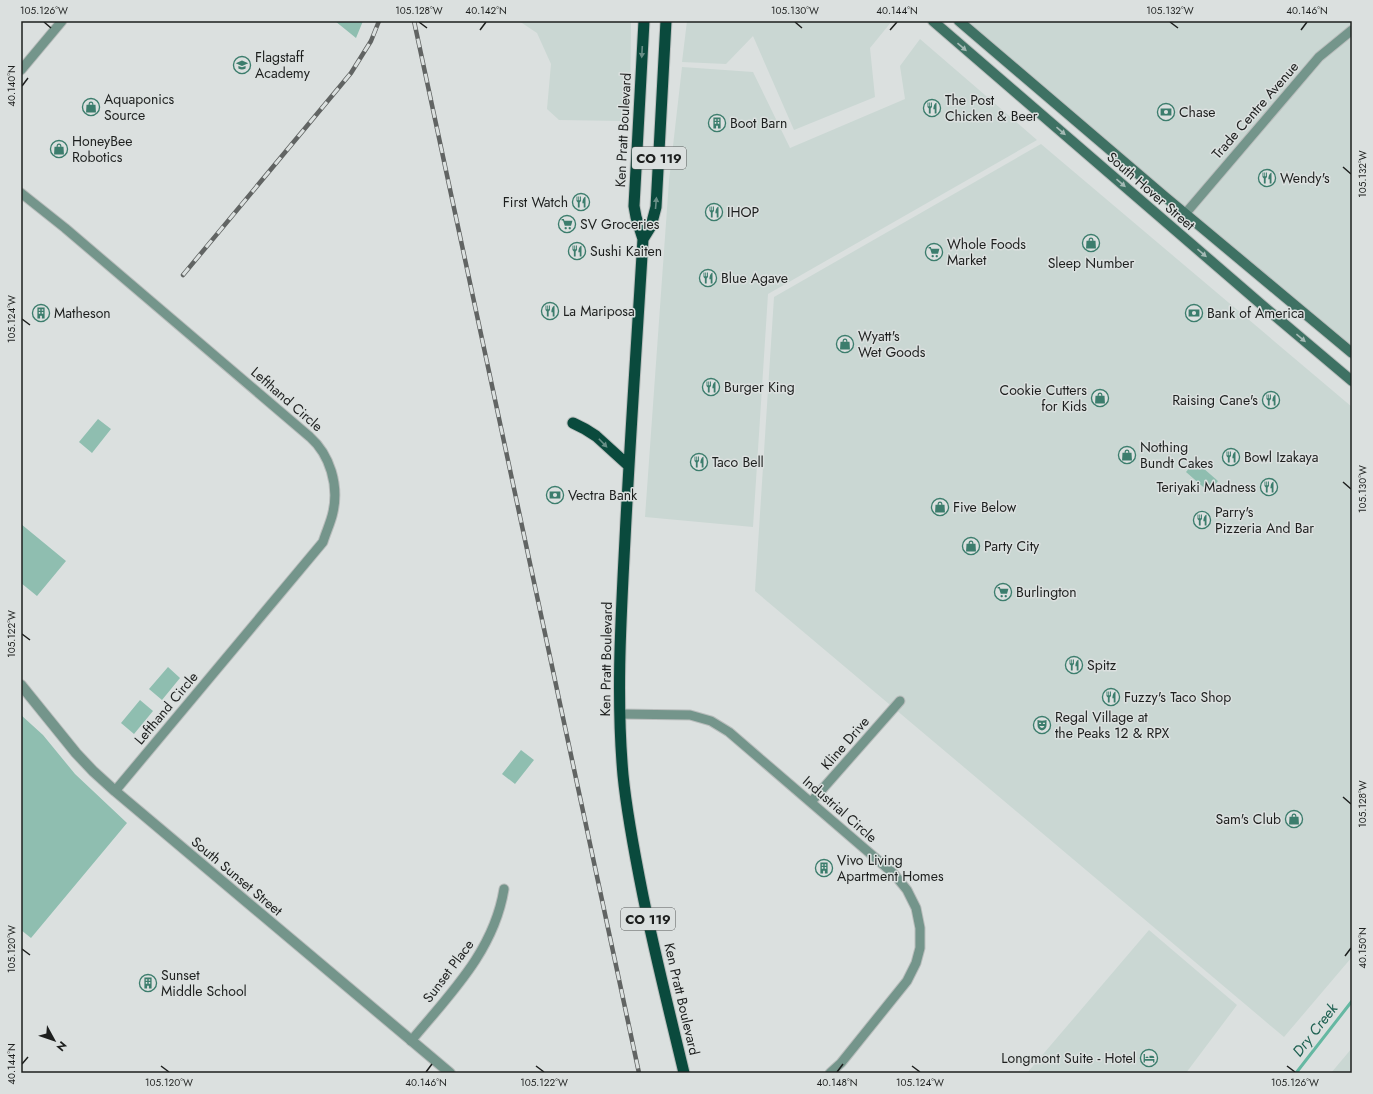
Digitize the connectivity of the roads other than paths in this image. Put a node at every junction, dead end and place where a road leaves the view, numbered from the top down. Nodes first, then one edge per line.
1 (62, 21) edge
2 (644, 21) edge
3 (666, 21) edge
4 (933, 21) edge
5 (959, 21) edge
6 (1352, 30) edge
7 (21, 70) edge
8 (21, 193) edge
9 (1184, 214) junction
10 (1173, 228) junction
11 (643, 239) junction
12 (1352, 353) edge
13 (1352, 381) edge
14 (573, 423) dead end
15 (629, 466) junction
16 (21, 685) edge
17 (900, 701) dead end
18 (620, 714) junction
19 (115, 791) junction
20 (811, 802) junction
21 (504, 889) dead end
22 (411, 1040) junction
23 (450, 1073) edge
24 (684, 1073) edge
25 (830, 1073) edge

1 - 7 street
2 -> 11 highway, Ken Pratt Boulevard / CO 119
11 -> 3 highway, Ken Pratt Boulevard / CO 119
4 -> 10 main road, South Hover Street
5 - 9 main road, South Hover Street
6 - 9 street, Trade Centre Avenue
8 - 19 street, Lefthand Circle
9 - 10 main road
9 - 12 main road, South Hover Street
10 -> 13 main road, South Hover Street
11 - 15 highway, Ken Pratt Boulevard / CO 119
14 -> 15 highway
15 - 18 highway, Ken Pratt Boulevard / CO 119
16 - 19 street, South Sunset Street
17 - 20 street, Kline Drive
18 - 20 street, Industrial Circle
18 - 24 highway, Ken Pratt Boulevard / CO 119
19 - 22 street, South Sunset Street
20 - 25 street, Industrial Circle
21 - 22 street, Sunset Place
22 - 23 street, South Sunset Street

